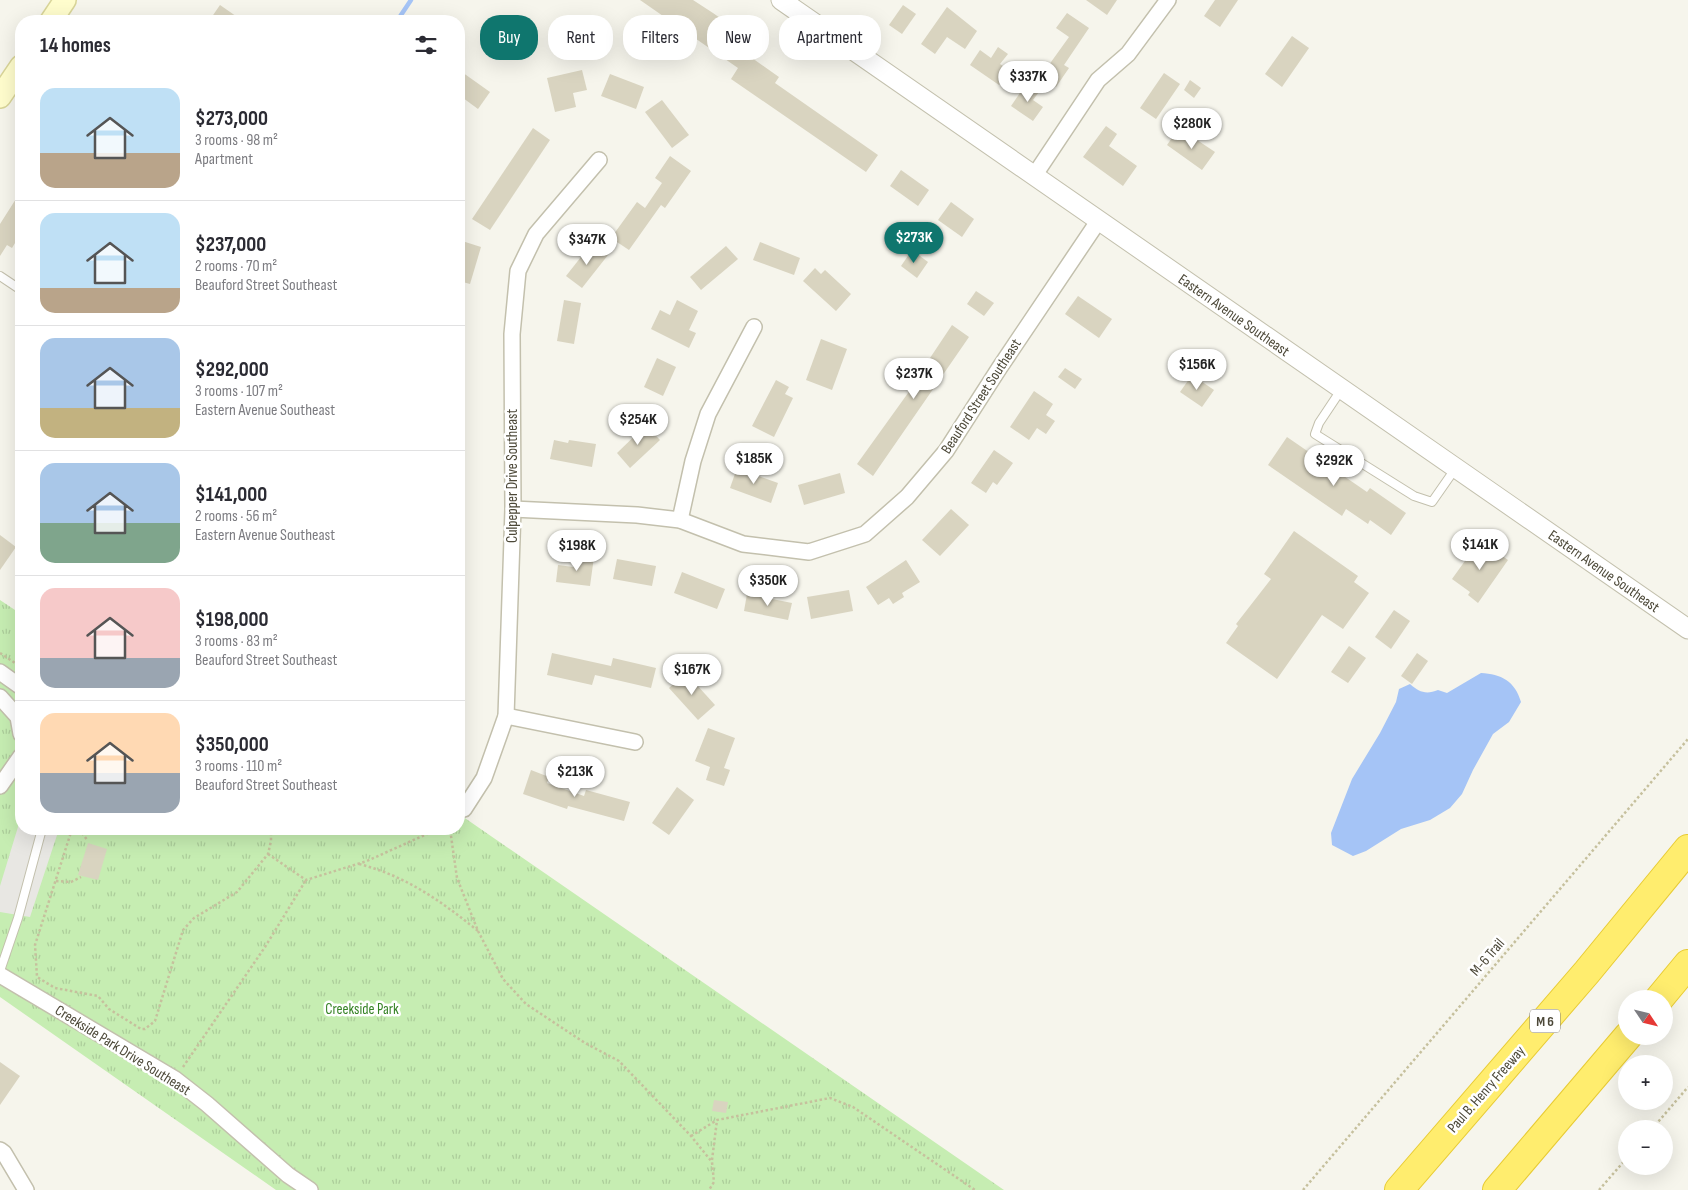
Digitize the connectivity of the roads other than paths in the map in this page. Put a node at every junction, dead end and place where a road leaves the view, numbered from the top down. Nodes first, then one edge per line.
1 (65, 0) edge
2 (781, 0) edge
3 (1168, 0) edge
4 (55, 15) edge
5 (15, 75) edge
6 (0, 96) edge
7 (599, 160) dead end
8 (1034, 176) junction
9 (1099, 220) junction
10 (0, 276) edge
11 (15, 286) edge
12 (754, 327) dead end
13 (1341, 389) junction
14 (1455, 469) junction
15 (513, 509) junction
16 (680, 520) junction
17 (1688, 630) edge
18 (0, 672) edge
19 (15, 683) edge
20 (0, 696) edge
21 (15, 714) edge
22 (506, 716) junction
23 (635, 742) dead end
24 (15, 764) edge
25 (0, 786) edge
26 (465, 807) edge
27 (40, 835) edge
28 (1688, 849) edge
29 (1688, 964) edge
30 (0, 971) edge
31 (0, 975) edge
32 (1666, 990) edge
33 (1620, 1045) edge
34 (0, 1150) edge
35 (26, 1190) edge
36 (310, 1190) edge
37 (1399, 1190) edge
38 (1497, 1190) edge

1 - 4 main road
2 - 8 street, Eastern Avenue Southeast
3 - 8 street
5 - 6 main road
7 - 15 street, Culpepper Drive Southeast
8 - 9 street, Eastern Avenue Southeast
9 - 13 street, Eastern Avenue Southeast
9 - 16 street, Beauford Street Southeast
10 - 11 lane
12 - 16 street
13 - 14 street, Eastern Avenue Southeast
13 - 14 lane
14 - 17 street, Eastern Avenue Southeast
15 - 16 street, Beauford Street Southeast
15 - 22 street, Culpepper Drive Southeast
18 - 19 street
20 - 21 street
22 - 23 street
22 - 26 street, Culpepper Drive Southeast
24 - 25 street
27 - 30 lane
28 - 37 highway, Paul B. Henry Freeway / M 6
29 - 32 highway
31 - 36 street, Creekside Park Drive Southeast
33 - 38 highway
34 - 35 street

